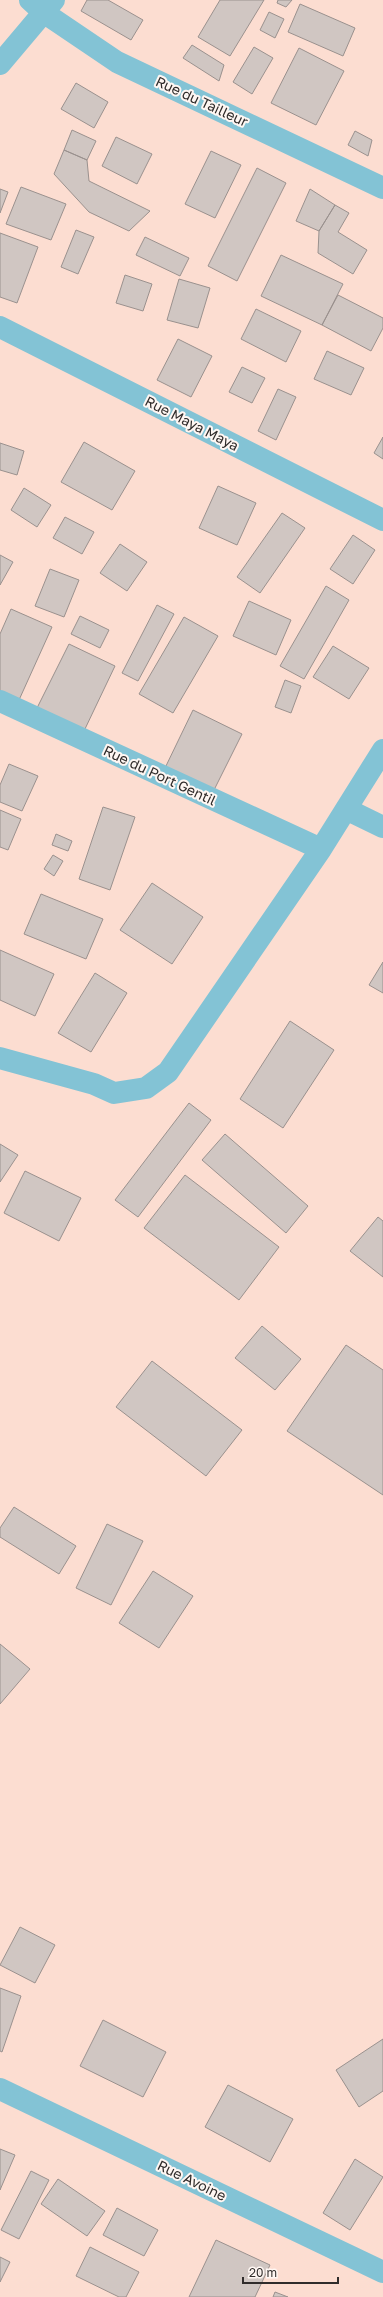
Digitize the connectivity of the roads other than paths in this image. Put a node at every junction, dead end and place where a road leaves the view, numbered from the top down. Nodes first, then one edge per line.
1 (42, 4) edge
2 (0, 64) edge
3 (383, 188) edge
4 (0, 327) edge
5 (383, 520) edge
6 (0, 701) edge
7 (383, 750) edge
8 (346, 808) junction
9 (383, 827) edge
10 (321, 849) junction
11 (1, 1061) edge
12 (0, 2089) edge
13 (383, 2272) edge

1 - 2 street
1 - 3 street, Rue du Tailleur
4 - 5 street, Rue Maya Maya
6 - 10 street, Rue du Port Gentil
7 - 8 street
8 - 9 street
8 - 10 street
10 - 11 street
12 - 13 street, Rue Avoine

